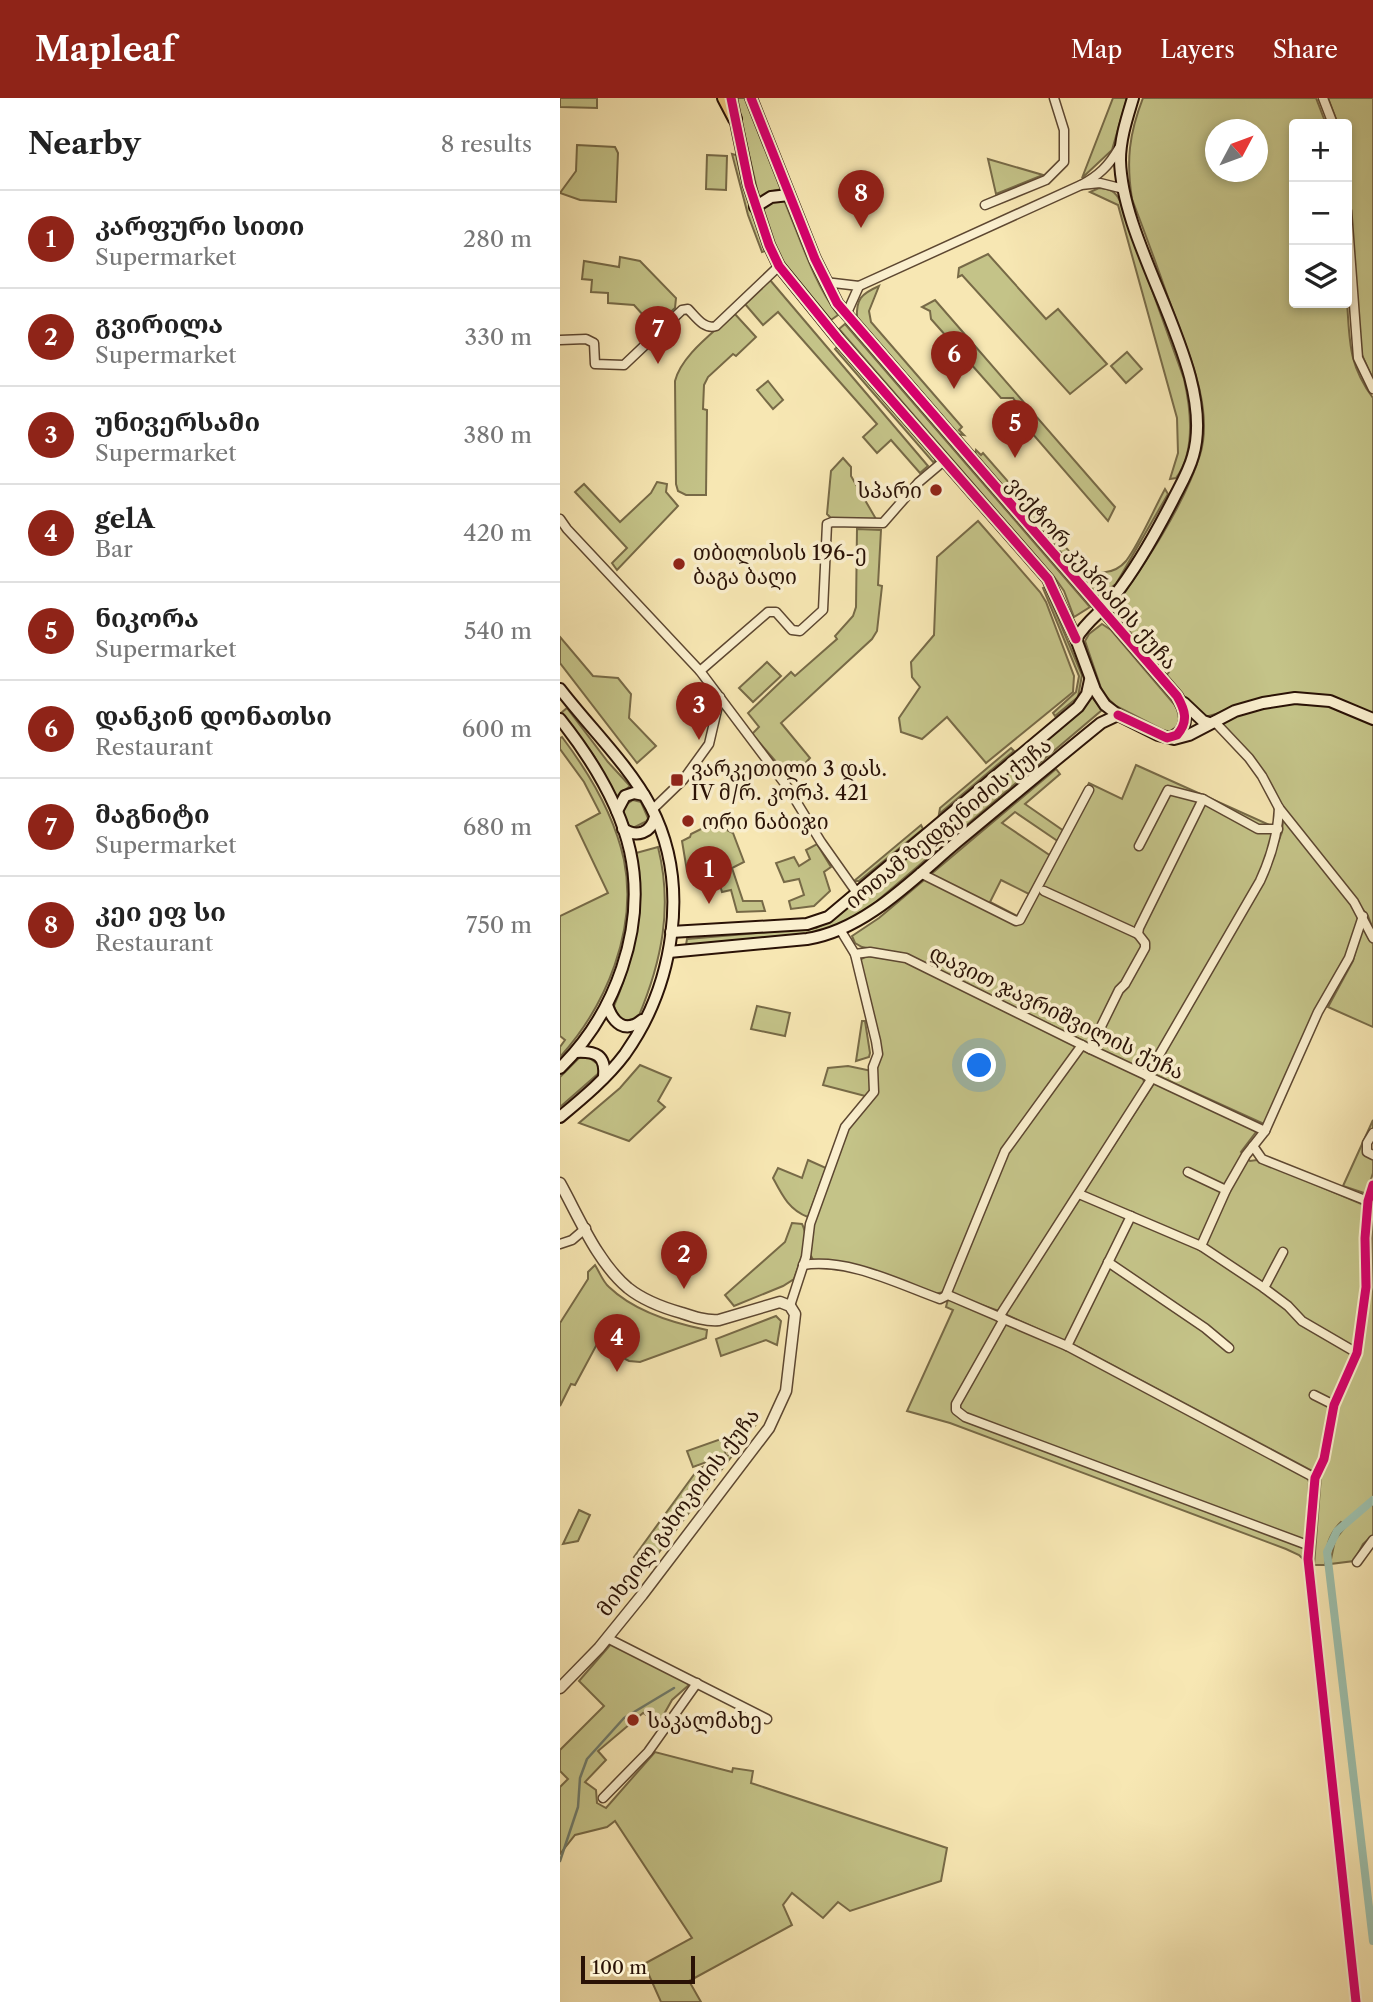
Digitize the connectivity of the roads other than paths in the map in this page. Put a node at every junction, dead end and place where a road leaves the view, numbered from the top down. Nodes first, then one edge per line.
1 (724, 98) edge
2 (731, 98) edge
3 (751, 98) edge
4 (1054, 98) edge
5 (1133, 98) edge
6 (1323, 98) edge
7 (736, 119) junction
8 (1331, 119) edge
9 (1121, 143) junction
10 (1081, 185) junction
11 (1124, 189) junction
12 (789, 195) junction
13 (985, 205) dead end
14 (755, 207) junction
15 (1350, 245) edge
16 (779, 265) junction
17 (825, 282) junction
18 (859, 286) junction
19 (846, 315) junction
20 (831, 330) junction
21 (560, 340) edge
22 (1373, 389) edge
23 (945, 460) junction
24 (560, 519) edge
25 (1101, 611) junction
26 (1076, 639) junction
27 (700, 671) junction
28 (1090, 680) junction
29 (560, 689) edge
30 (1177, 696) junction
31 (720, 698) junction
32 (1118, 715) junction
33 (560, 719) edge
34 (1373, 719) edge
35 (1212, 722) junction
36 (1167, 738) junction
37 (1089, 790) dead end
38 (644, 795) junction
39 (1203, 799) junction
40 (1279, 808) junction
41 (617, 811) junction
42 (654, 813) junction
43 (623, 829) junction
44 (1278, 829) junction
45 (1139, 846) dead end
46 (920, 873) junction
47 (1045, 891) dead end
48 (857, 893) junction
49 (1363, 916) junction
50 (841, 930) junction
51 (671, 932) junction
52 (1138, 934) junction
53 (1373, 938) edge
54 (669, 952) junction
55 (855, 954) junction
56 (607, 1005) junction
57 (646, 1018) junction
58 (1086, 1047) junction
59 (576, 1052) junction
60 (560, 1068) edge
61 (604, 1077) junction
62 (1149, 1077) junction
63 (560, 1117) edge
64 (1265, 1131) junction
65 (1373, 1133) edge
66 (1253, 1146) junction
67 (1373, 1155) edge
68 (1188, 1172) dead end
69 (560, 1182) edge
70 (1373, 1185) edge
71 (1226, 1190) junction
72 (1079, 1194) junction
73 (1371, 1202) edge
74 (1131, 1216) junction
75 (586, 1228) junction
76 (560, 1244) edge
77 (1201, 1246) junction
78 (1283, 1252) dead end
79 (1108, 1262) junction
80 (803, 1265) junction
81 (1264, 1288) junction
82 (946, 1295) junction
83 (790, 1306) junction
84 (1002, 1318) junction
85 (1067, 1346) junction
86 (1229, 1348) dead end
87 (1357, 1353) junction
88 (1314, 1395) dead end
89 (1334, 1405) junction
90 (1315, 1478) junction
91 (1373, 1540) edge
92 (1310, 1546) junction
93 (1357, 1562) dead end
94 (607, 1638) junction
95 (697, 1683) junction
96 (560, 1688) edge
97 (767, 1719) dead end
98 (603, 1798) dead end
99 (1356, 2002) edge

1 - 7 main road
2 - 7 main road, ვიქტორ კუპრაძის ქუჩა
3 - 12 main road, ვიქტორ კუპრაძის ქუჩა
4 - 13 street
5 - 9 main road
6 - 8 street
7 - 14 main road, ვიქტორ კუპრაძის ქუჩა
9 - 10 street
9 - 11 main road
10 - 11 street
10 - 18 street
11 - 25 main road
12 - 14 main road
12 - 17 main road, ვიქტორ კუპრაძის ქუჩა
14 - 16 main road, ვიქტორ კუპრაძის ქუჩა
15 - 22 street
16 - 20 main road, ვიქტორ კუპრაძის ქუჩა
16 - 21 street
17 - 18 street
17 - 19 main road, ვიქტორ კუპრაძის ქუჩა
18 - 19 street
19 - 20 main road
19 - 25 main road, ვიქტორ კუპრაძის ქუჩა
20 - 23 main road, ვიქტორ კუპრაძის ქუჩა
23 - 26 main road, ვიქტორ კუპრაძის ქუჩა
23 - 27 street
24 - 27 street
25 - 26 main road
25 - 30 main road, ვიქტორ კუპრაძის ქუჩა
26 - 28 main road, ვიქტორ კუპრაძის ქუჩა
27 - 31 street
28 - 32 main road, ვიქტორ კუპრაძის ქუჩა
28 - 48 main road, იოთამ ზედგენიძის ქუჩა
29 - 38 main road
30 - 35 main road
30 - 36 main road, ვიქტორ კუპრაძის ქუჩა
31 - 42 street
31 - 48 street
32 - 36 main road, ვიქტორ კუპრაძის ქუჩა
32 - 46 main road, იოთამ ზედგენიძის ქუჩა
33 - 41 main road
34 - 35 main road
35 - 36 main road
35 - 40 street
37 - 46 street
38 - 41 main road
38 - 42 main road
39 - 44 street
39 - 45 street
39 - 52 street
40 - 44 street
40 - 49 street
41 - 43 main road
42 - 43 main road
42 - 51 main road
43 - 56 main road
44 - 62 street
46 - 50 main road, იოთამ ზედგენიძის ქუჩა
47 - 52 street
48 - 51 main road, იოთამ ზედგენიძის ქუჩა
49 - 53 street
49 - 64 street
50 - 54 main road, იოთამ ზედგენიძის ქუჩა
50 - 55 street
51 - 54 main road
52 - 58 street
54 - 57 main road
55 - 58 street, დავით ჯავრიშვილის ქუჩა
55 - 80 street
56 - 57 main road
56 - 59 main road
57 - 61 main road
58 - 62 street, დავით ჯავრიშვილის ქუჩა
58 - 82 street
59 - 60 main road
59 - 61 main road
61 - 63 main road
62 - 64 street, დავით ჯავრიშვილის ქუჩა
62 - 72 street
64 - 66 street
65 - 67 street
66 - 71 street
66 - 73 street
68 - 71 street
69 - 75 street
70 - 73 street
71 - 77 street
72 - 74 street
72 - 84 street
73 - 87 street
74 - 77 street
74 - 79 street
75 - 76 street
75 - 83 street
77 - 81 street
78 - 81 street
79 - 85 street
79 - 86 street
80 - 82 street
80 - 83 street
81 - 87 street
82 - 84 street
83 - 94 street, მიხეილ გახოკიძის ქუჩა
84 - 85 street
84 - 92 street
85 - 90 street
87 - 89 street
88 - 89 street
89 - 90 street
90 - 92 street
91 - 93 street
92 - 99 street
94 - 95 street
94 - 96 street, მიხეილ გახოკიძის ქუჩა
95 - 97 street
95 - 98 street

